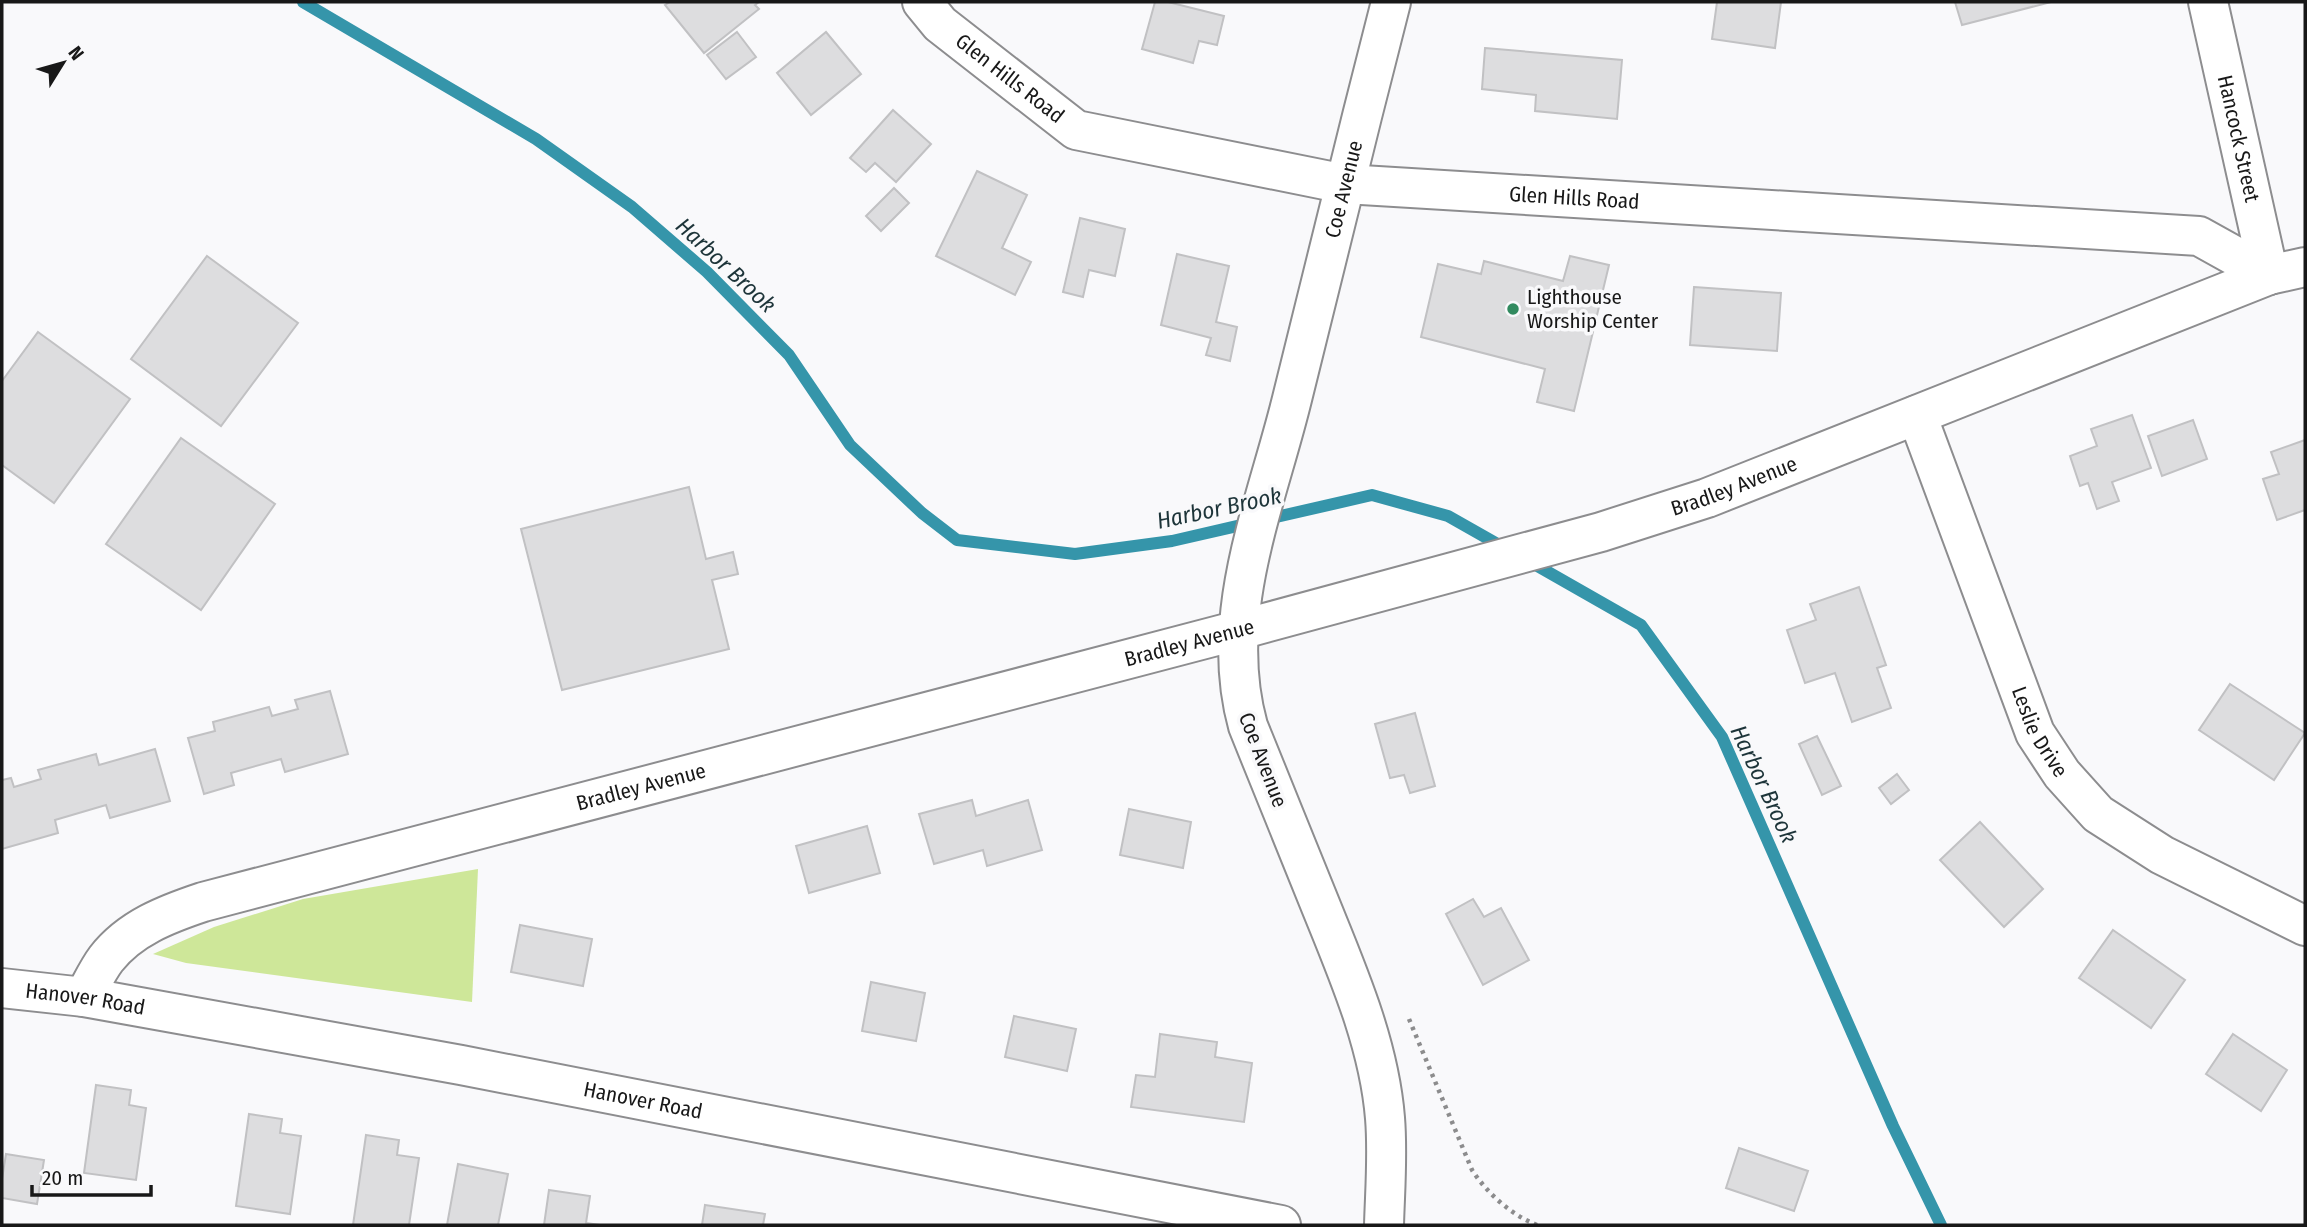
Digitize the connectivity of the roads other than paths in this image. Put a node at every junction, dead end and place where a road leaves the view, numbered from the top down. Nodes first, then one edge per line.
1 (922, 2) edge
2 (1391, 2) edge
3 (2208, 2) edge
4 (1345, 184) junction
5 (2287, 271) edge
6 (1917, 415) junction
7 (1239, 630) junction
8 (2305, 926) edge
9 (2, 988) edge
10 (84, 997) junction
11 (1281, 1225) edge
12 (1384, 1225) edge

1 - 4 street, Glen Hills Road
2 - 4 street, Coe Avenue
3 - 5 street, Hancock Street
4 - 5 street, Glen Hills Road
4 - 7 street, Coe Avenue
5 - 6 street, Bradley Avenue
6 - 7 street, Bradley Avenue
6 - 8 street, Leslie Drive
7 - 10 street, Bradley Avenue
7 - 12 street, Coe Avenue
9 - 10 street, Hanover Road
10 - 11 street, Hanover Road

